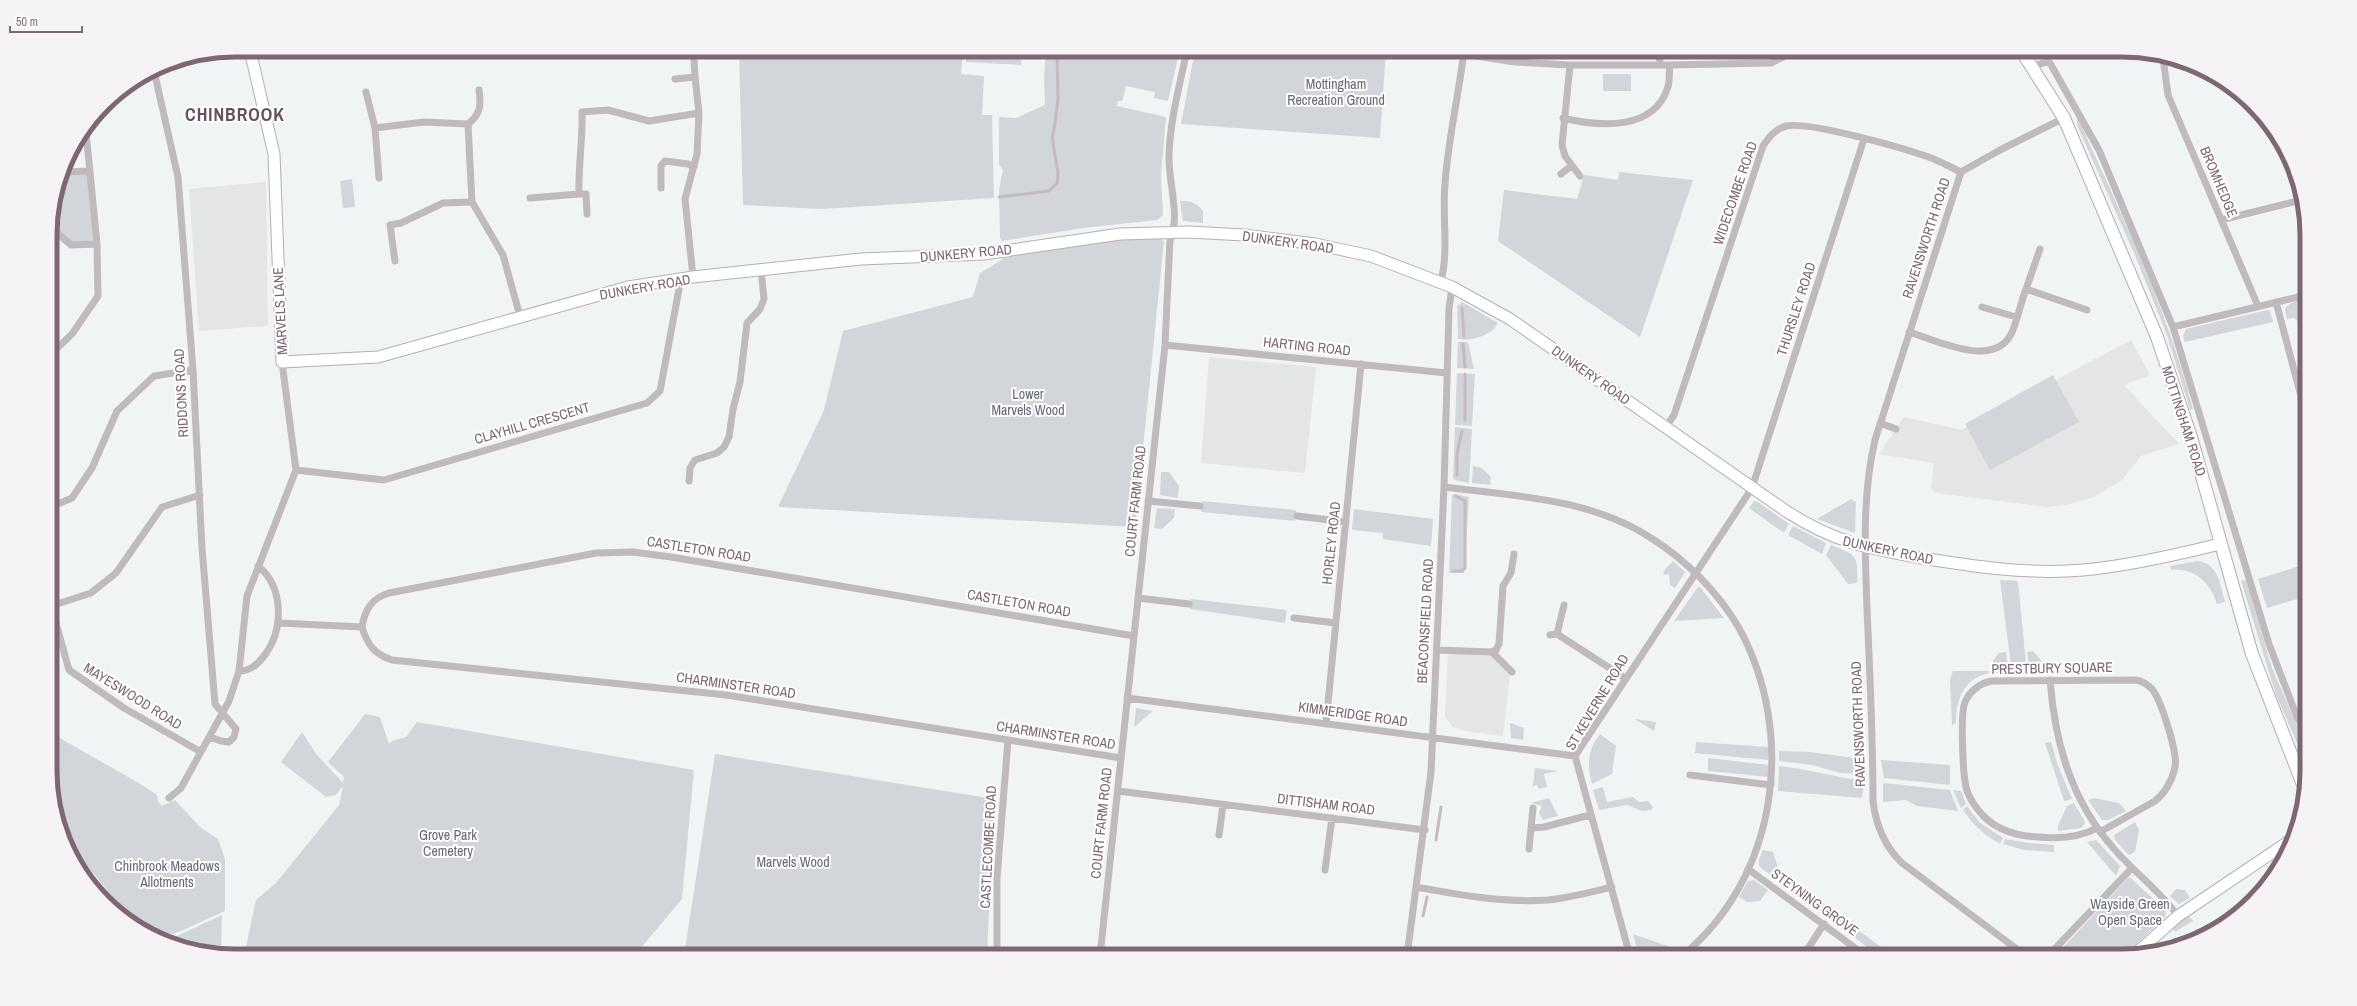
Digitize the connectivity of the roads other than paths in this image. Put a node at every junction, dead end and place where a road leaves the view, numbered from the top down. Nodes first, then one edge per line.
1 (252, 57) edge
2 (1186, 57) edge
3 (1463, 57) edge
4 (1490, 57) edge
5 (1660, 57) edge
6 (1782, 57) edge
7 (2026, 57) edge
8 (694, 59) dead end
9 (2163, 62) edge
10 (1660, 64) junction
11 (1570, 65) junction
12 (1670, 65) junction
13 (2032, 67) junction
14 (155, 76) edge
15 (695, 77) junction
16 (675, 79) dead end
17 (480, 90) dead end
18 (366, 92) dead end
19 (699, 113) junction
20 (1563, 118) junction
21 (2064, 118) junction
22 (468, 124) junction
23 (375, 128) junction
24 (86, 137) edge
25 (1864, 139) junction
26 (1571, 166) junction
27 (694, 167) junction
28 (90, 171) junction
29 (69, 172) edge
30 (1961, 172) junction
31 (1561, 174) dead end
32 (1580, 176) dead end
33 (379, 178) dead end
34 (661, 188) dead end
35 (586, 194) junction
36 (530, 198) dead end
37 (2297, 201) edge
38 (472, 202) junction
39 (587, 214) dead end
40 (2221, 220) junction
41 (1173, 232) junction
42 (57, 233) edge
43 (97, 244) junction
44 (2040, 249) dead end
45 (394, 261) dead end
46 (761, 270) junction
47 (693, 277) junction
48 (678, 280) junction
49 (1441, 281) junction
50 (1452, 287) junction
51 (2026, 289) junction
52 (2300, 296) edge
53 (2276, 302) junction
54 (2258, 306) junction
55 (1982, 307) dead end
56 (2087, 310) dead end
57 (520, 316) junction
58 (2016, 317) junction
59 (2173, 327) junction
60 (1909, 332) junction
61 (1165, 345) junction
62 (57, 348) edge
63 (282, 362) junction
64 (1361, 364) junction
65 (193, 370) junction
66 (1447, 373) junction
67 (2300, 392) edge
68 (1880, 423) junction
69 (1666, 427) junction
70 (1896, 429) dead end
71 (296, 470) junction
72 (689, 481) dead end
73 (1444, 487) junction
74 (1752, 488) junction
75 (200, 495) junction
76 (1148, 501) junction
77 (57, 504) edge
78 (1200, 506) dead end
79 (1297, 516) dead end
80 (1346, 522) junction
81 (2220, 544) junction
82 (1865, 547) junction
83 (1514, 554) dead end
84 (258, 566) junction
85 (1695, 572) junction
86 (1138, 598) junction
87 (57, 604) edge
88 (1189, 604) dead end
89 (1564, 605) dead end
90 (1294, 618) dead end
91 (1336, 622) junction
92 (279, 623) junction
93 (57, 627) edge
94 (362, 627) junction
95 (1134, 636) junction
96 (1437, 650) junction
97 (1492, 652) junction
98 (239, 671) junction
99 (1512, 672) dead end
100 (1625, 678) junction
101 (2050, 680) junction
102 (1127, 698) junction
103 (224, 714) junction
104 (2300, 722) edge
105 (1326, 724) junction
106 (210, 736) junction
107 (1432, 738) junction
108 (1008, 740) junction
109 (201, 752) junction
110 (1576, 756) junction
111 (1121, 758) junction
112 (1690, 775) dead end
113 (2300, 777) edge
114 (1771, 784) junction
115 (1118, 790) junction
116 (169, 798) dead end
117 (1223, 805) junction
118 (1533, 808) dead end
119 (1590, 815) junction
120 (1332, 818) junction
121 (1532, 828) junction
122 (1425, 830) junction
123 (2098, 830) junction
124 (1218, 835) dead end
125 (2284, 845) edge
126 (1529, 849) dead end
127 (2132, 868) junction
128 (1748, 869) junction
129 (1324, 870) dead end
130 (1416, 887) junction
131 (1612, 887) junction
132 (2178, 916) junction
133 (1824, 924) junction
134 (2143, 947) edge
135 (997, 949) edge
136 (1101, 949) edge
137 (1408, 949) edge
138 (1628, 949) edge
139 (1689, 949) edge
140 (1808, 949) edge
141 (1857, 949) edge
142 (2017, 949) edge
143 (2055, 949) edge

1 - 63 street, MARVELS LANE
2 - 41 street, COURT FARM ROAD
3 - 49 street
4 - 11 street
5 - 10 street
6 - 12 street
7 - 13 main road, MOTTINGHAM ROAD
8 - 15 street
9 - 40 street, BROMHEDGE
10 - 11 street
10 - 12 street
11 - 20 street
12 - 20 street
13 - 21 main road, MOTTINGHAM ROAD
13 - 59 street, MOTTINGHAM ROAD
14 - 65 street, RIDDONS ROAD
15 - 16 street
15 - 19 street
17 - 22 street
18 - 23 street
19 - 27 street
19 - 35 street
20 - 26 street
21 - 30 street, RAVENSWORTH ROAD
21 - 81 main road, MOTTINGHAM ROAD
22 - 23 street
22 - 38 street
23 - 33 street
24 - 28 street
25 - 30 street, WIDECOMBE ROAD
25 - 69 street, WIDECOMBE ROAD
25 - 74 street, THURSLEY ROAD
26 - 31 street
26 - 32 street
27 - 34 street
27 - 47 street
28 - 29 street
28 - 43 street
30 - 60 street, RAVENSWORTH ROAD
35 - 36 street
35 - 39 street
37 - 40 street
38 - 45 street
38 - 57 street
40 - 54 street, BROMHEDGE
41 - 46 street, DUNKERY ROAD
41 - 49 street, DUNKERY ROAD
41 - 61 street, COURT FARM ROAD
42 - 43 street
43 - 62 street
44 - 51 street
46 - 47 street, DUNKERY ROAD
46 - 72 street
47 - 48 street, DUNKERY ROAD
48 - 57 street, DUNKERY ROAD
48 - 71 street, CLAYHILL CRESCENT
49 - 50 street, DUNKERY ROAD
50 - 66 street, BEACONSFIELD ROAD
50 - 69 street, DUNKERY ROAD
51 - 56 street
51 - 58 street
52 - 53 street
53 - 54 street
53 - 67 street
54 - 59 street
55 - 58 street
57 - 63 street, DUNKERY ROAD
58 - 60 street
59 - 104 street, MOTTINGHAM ROAD
60 - 68 street, RAVENSWORTH ROAD
61 - 64 street, HARTING ROAD
61 - 76 street, COURT FARM ROAD
63 - 71 street, MARVELS LANE
64 - 66 street, HARTING ROAD
64 - 80 street, HORLEY ROAD
65 - 75 street, RIDDONS ROAD
65 - 77 street
66 - 73 street, BEACONSFIELD ROAD
68 - 70 street
68 - 82 street, RAVENSWORTH ROAD
69 - 74 street, DUNKERY ROAD
71 - 84 street, MARVELS LANE
73 - 85 street
73 - 96 street, BEACONSFIELD ROAD
74 - 82 street, DUNKERY ROAD
74 - 85 street, ST KEVERNE ROAD
75 - 87 street
75 - 103 street, RIDDONS ROAD
76 - 78 street
76 - 86 street, COURT FARM ROAD
79 - 80 street
80 - 91 street, HORLEY ROAD
81 - 82 street, DUNKERY ROAD
81 - 113 main road, MOTTINGHAM ROAD
82 - 142 street, RAVENSWORTH ROAD
83 - 97 street
84 - 92 street
84 - 98 street, MARVELS LANE
85 - 100 street, ST KEVERNE ROAD
85 - 114 street
86 - 88 street
86 - 95 street, COURT FARM ROAD
89 - 100 street
90 - 91 street
91 - 105 street, HORLEY ROAD
92 - 94 street
92 - 98 street
93 - 109 street, MAYESWOOD ROAD
94 - 95 street, CASTLETON ROAD
94 - 108 street, CHARMINSTER ROAD
95 - 102 street, COURT FARM ROAD
96 - 97 street
96 - 107 street, BEACONSFIELD ROAD
97 - 99 street
98 - 103 street, MARVELS LANE
100 - 110 street, ST KEVERNE ROAD
101 - 123 street
101 - 123 street, PRESTBURY SQUARE
101 - 123 street, PRESTBURY SQUARE
102 - 105 street, KIMMERIDGE ROAD
102 - 111 street, COURT FARM ROAD
103 - 106 street, MARVELS LANE
103 - 106 street
105 - 107 street, KIMMERIDGE ROAD
106 - 109 street, MARVELS LANE
107 - 110 street, KIMMERIDGE ROAD
107 - 122 street, BEACONSFIELD ROAD
108 - 111 street, CHARMINSTER ROAD
108 - 135 street, CASTLECOMBE ROAD
109 - 116 street, MARVELS LANE
110 - 119 street, ST KEVERNE ROAD
111 - 115 street, COURT FARM ROAD
112 - 114 street
114 - 128 street
115 - 117 street, DITTISHAM ROAD
115 - 136 street, COURT FARM ROAD
117 - 120 street, DITTISHAM ROAD
117 - 124 street
118 - 121 street
119 - 121 street
119 - 131 street, ST KEVERNE ROAD
120 - 122 street, DITTISHAM ROAD
120 - 129 street
121 - 126 street
122 - 130 street, BEACONSFIELD ROAD
123 - 127 street
125 - 132 street
127 - 132 street
127 - 143 street
128 - 133 street, STEYNING GROVE
128 - 139 street
130 - 131 street
130 - 137 street, BEACONSFIELD ROAD
131 - 138 street, ST KEVERNE ROAD
132 - 134 street
133 - 140 street
133 - 141 street, STEYNING GROVE

